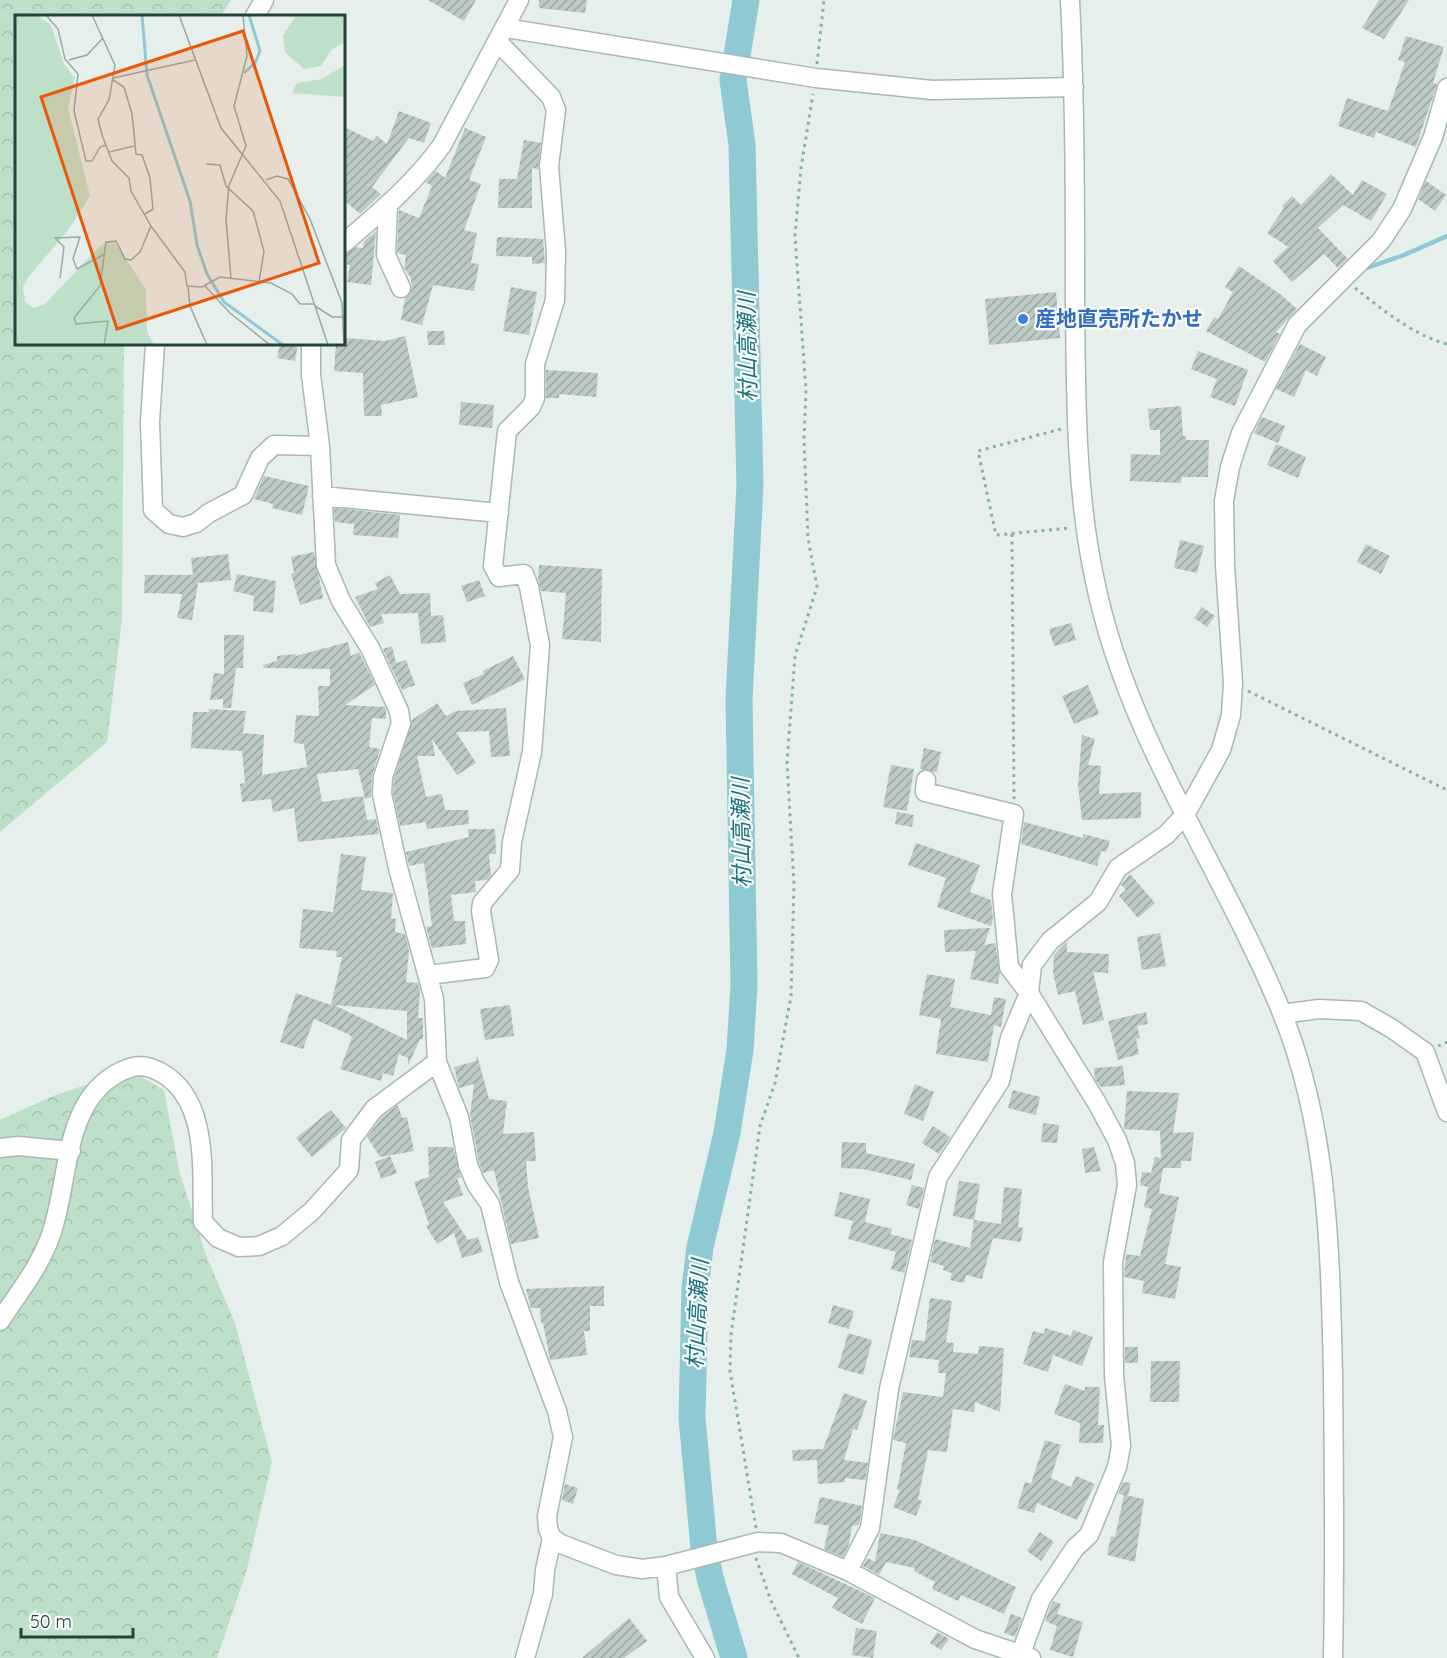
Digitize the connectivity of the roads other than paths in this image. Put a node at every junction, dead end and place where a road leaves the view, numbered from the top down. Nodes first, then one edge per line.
1 (264, 0) edge
2 (519, 0) edge
3 (1070, 0) edge
4 (256, 15) edge
5 (502, 35) junction
6 (1074, 87) junction
7 (1447, 88) edge
8 (388, 205) junction
9 (345, 242) edge
10 (401, 288) dead end
11 (155, 345) edge
12 (311, 345) edge
13 (320, 446) junction
14 (322, 496) junction
15 (499, 513) junction
16 (926, 780) dead end
17 (1185, 815) junction
18 (428, 975) junction
19 (1029, 993) junction
20 (1282, 1014) junction
21 (437, 1062) junction
22 (1447, 1112) edge
23 (0, 1148) edge
24 (71, 1151) junction
25 (0, 1321) edge
26 (552, 1538) junction
27 (670, 1565) junction
28 (848, 1571) junction
29 (1026, 1656) edge
30 (525, 1658) edge
31 (705, 1658) edge
32 (1333, 1658) edge

1 - 4 street
2 - 5 street
3 - 6 street
5 - 6 street
5 - 8 street
5 - 15 street
6 - 17 street
7 - 17 street
8 - 9 street
8 - 10 street
11 - 13 street
12 - 13 street
13 - 14 street
14 - 15 street
14 - 18 street
15 - 18 street
16 - 19 street
17 - 19 street
17 - 20 street
18 - 21 street
19 - 28 street
19 - 29 street
20 - 22 street
20 - 32 street
21 - 24 street
21 - 26 street
23 - 24 street
24 - 25 street
26 - 27 street
26 - 30 street
27 - 28 street
27 - 31 street
28 - 29 street

